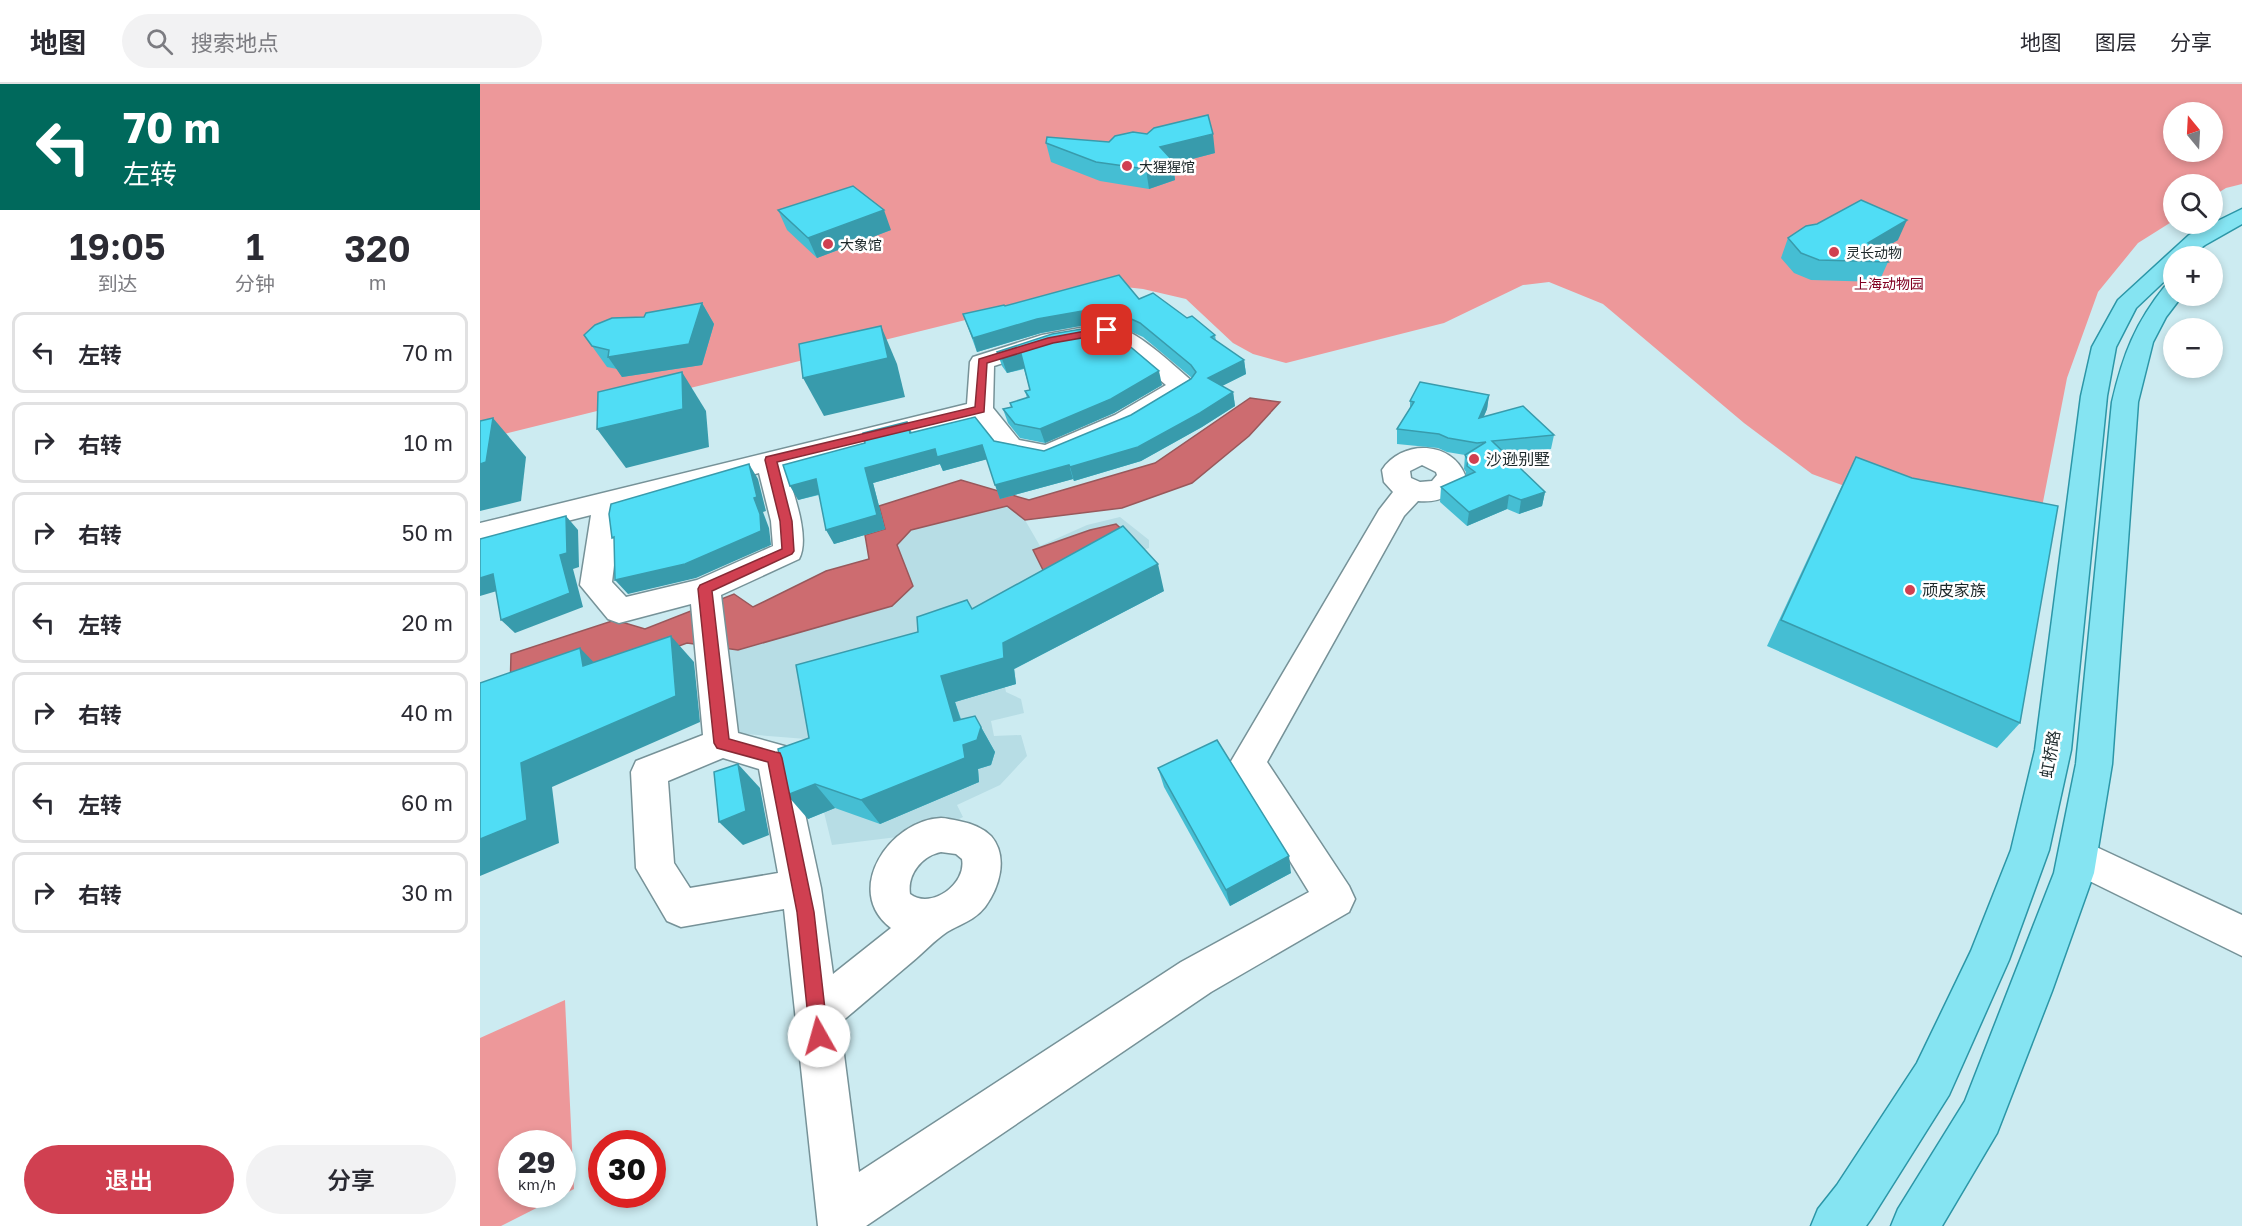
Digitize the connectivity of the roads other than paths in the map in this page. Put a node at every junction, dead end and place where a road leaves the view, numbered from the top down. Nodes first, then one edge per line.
1 (2242, 215) edge
2 (2190, 246) edge
3 (2163, 270) edge
4 (2163, 303) edge
5 (980, 409) junction
6 (770, 460) junction
7 (1412, 490) dead end
8 (607, 501) junction
9 (480, 533) edge
10 (705, 589) junction
11 (722, 743) junction
12 (2077, 856) junction
13 (801, 888) junction
14 (935, 917) dead end
15 (2242, 936) edge
16 (817, 1014) junction
17 (841, 1219) edge
18 (1835, 1226) edge
19 (1915, 1226) edge

1 - 2 main road, 虹桥路
3 - 18 main road, 虹桥路
4 - 12 main road
5 - 5 street
5 - 6 street
6 - 8 street
6 - 10 street
7 - 17 street
8 - 9 street
8 - 10 street
10 - 11 street
11 - 13 street
11 - 13 street
12 - 15 street
12 - 19 main road
13 - 16 street
14 - 16 street
16 - 17 street

